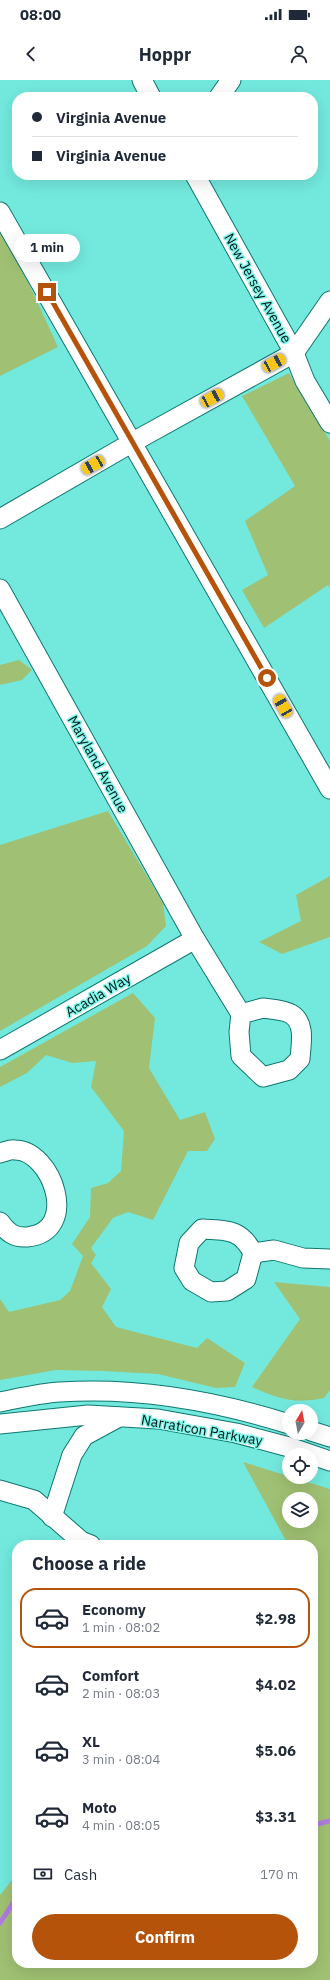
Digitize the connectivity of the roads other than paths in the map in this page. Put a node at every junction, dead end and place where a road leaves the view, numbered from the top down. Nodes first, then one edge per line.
1 (142, 80) edge
2 (231, 80) edge
3 (148, 92) edge
4 (222, 92) edge
5 (198, 180) edge
6 (0, 212) edge
7 (330, 301) edge
8 (294, 353) junction
9 (330, 423) edge
10 (133, 442) junction
11 (0, 519) edge
12 (0, 589) edge
13 (330, 789) edge
14 (195, 939) junction
15 (241, 1014) dead end
16 (0, 1050) edge
17 (0, 1152) edge
18 (0, 1222) edge
19 (253, 1254) dead end
20 (330, 1259) edge
21 (0, 1402) edge
22 (120, 1417) junction
23 (282, 1422) edge
24 (0, 1424) edge
25 (318, 1433) edge
26 (330, 1437) edge
27 (330, 1461) edge
28 (0, 1490) edge
29 (52, 1517) junction
30 (79, 1540) edge

1 - 3 street
2 - 4 street
5 - 8 street, New Jersey Avenue
6 - 10 street
7 - 8 street
8 - 9 street, New Jersey Avenue
8 - 10 street
10 - 11 street
10 - 13 street
12 - 14 street, Maryland Avenue
14 - 15 street, Maryland Avenue
14 - 16 street, Acadia Way
17 - 18 street
19 - 20 street
21 - 23 street, Narraticon Parkway
22 - 24 street, Narraticon Parkway
22 - 27 street, Narraticon Parkway
22 - 29 street
25 - 26 street
28 - 29 street
29 - 30 street

